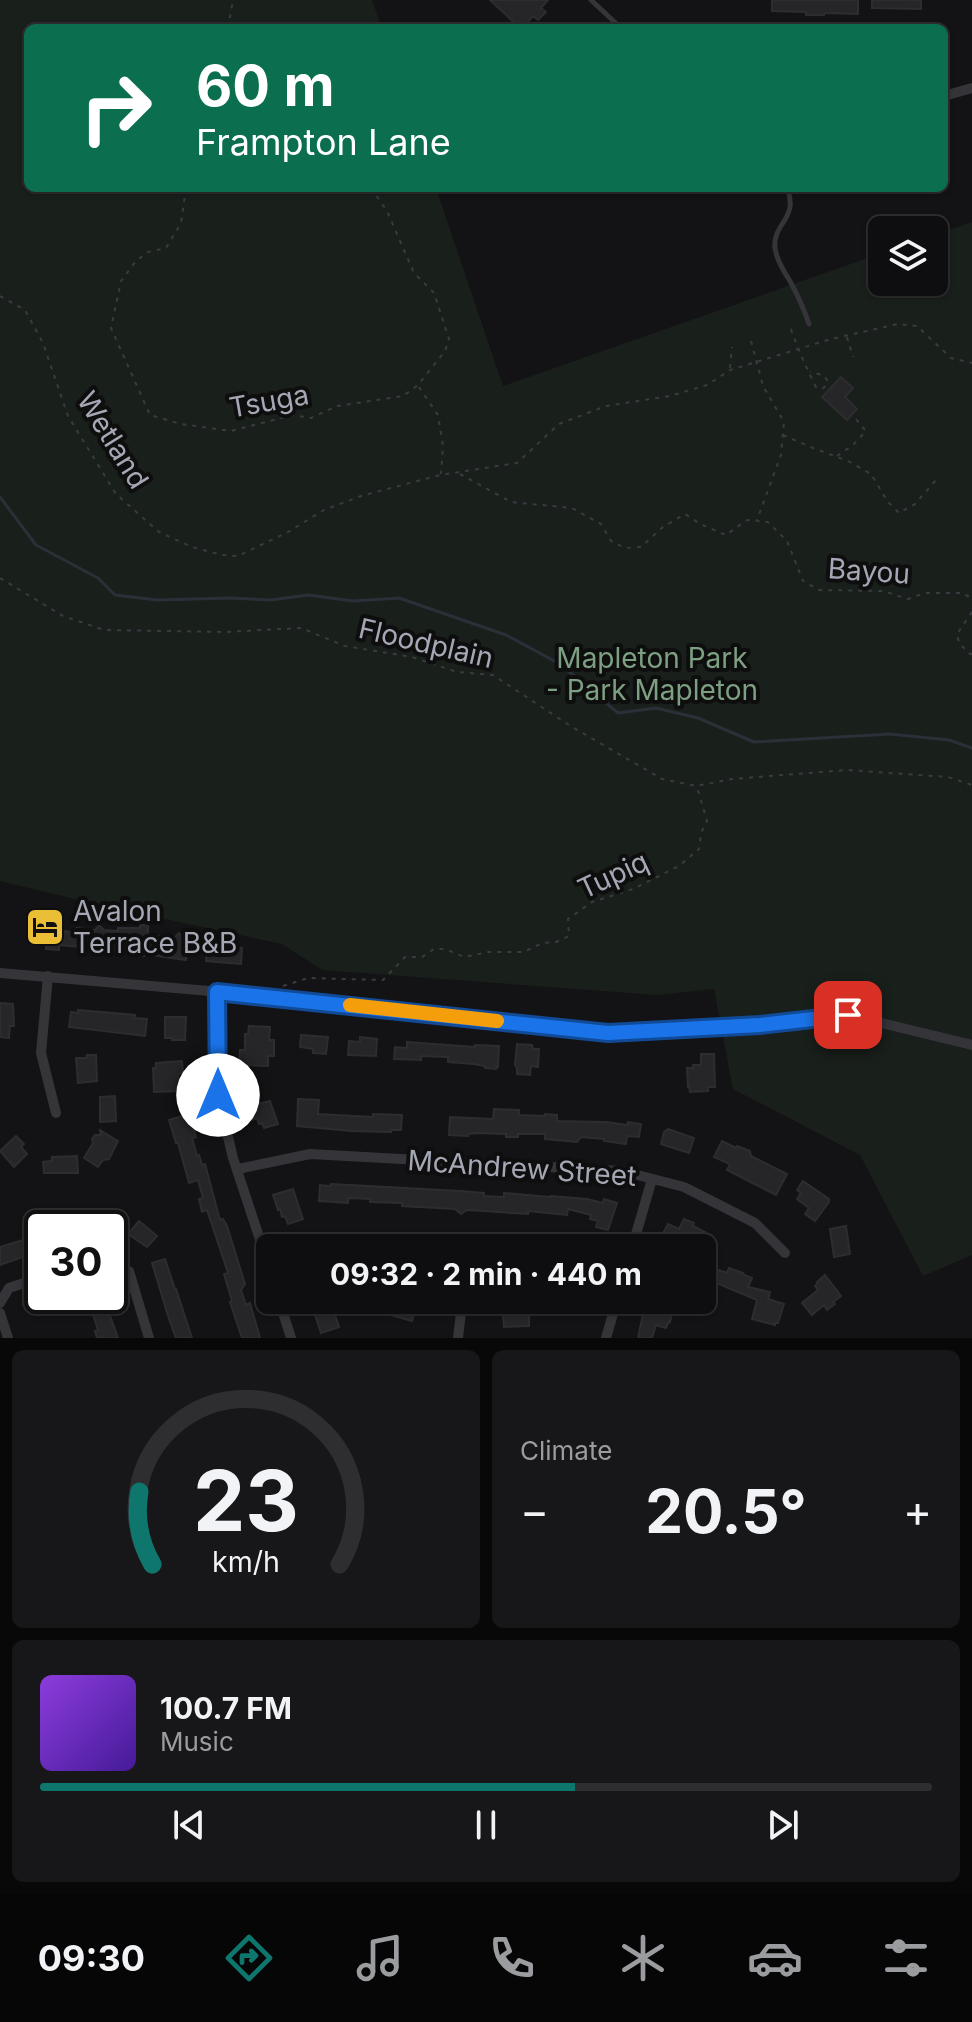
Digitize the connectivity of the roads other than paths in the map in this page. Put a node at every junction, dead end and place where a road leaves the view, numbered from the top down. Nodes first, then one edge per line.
1 (591, 0) edge
2 (617, 24) edge
3 (972, 88) edge
4 (948, 95) edge
5 (789, 192) edge
6 (809, 324) dead end
7 (0, 973) edge
8 (48, 976) junction
9 (217, 992) junction
10 (972, 1045) edge
11 (56, 1113) dead end
12 (238, 1169) junction
13 (652, 1179) junction
14 (259, 1234) edge
15 (636, 1234) edge
16 (785, 1253) dead end
17 (128, 1271) edge
18 (24, 1283) edge
19 (0, 1303) edge
20 (0, 1313) edge
21 (283, 1314) edge
22 (461, 1314) edge
23 (613, 1314) edge
24 (8, 1338) edge
25 (149, 1338) edge
26 (291, 1338) edge
27 (458, 1338) edge
28 (606, 1338) edge

1 - 2 lane
3 - 4 street
5 - 6 lane
7 - 8 street
8 - 9 street
8 - 11 street
9 - 10 street
9 - 12 street
12 - 13 street, McAndrew Street
12 - 14 street
13 - 15 street
13 - 16 street, McAndrew Street
17 - 25 street
18 - 19 street
20 - 24 street
21 - 26 street
22 - 27 street
23 - 28 street

